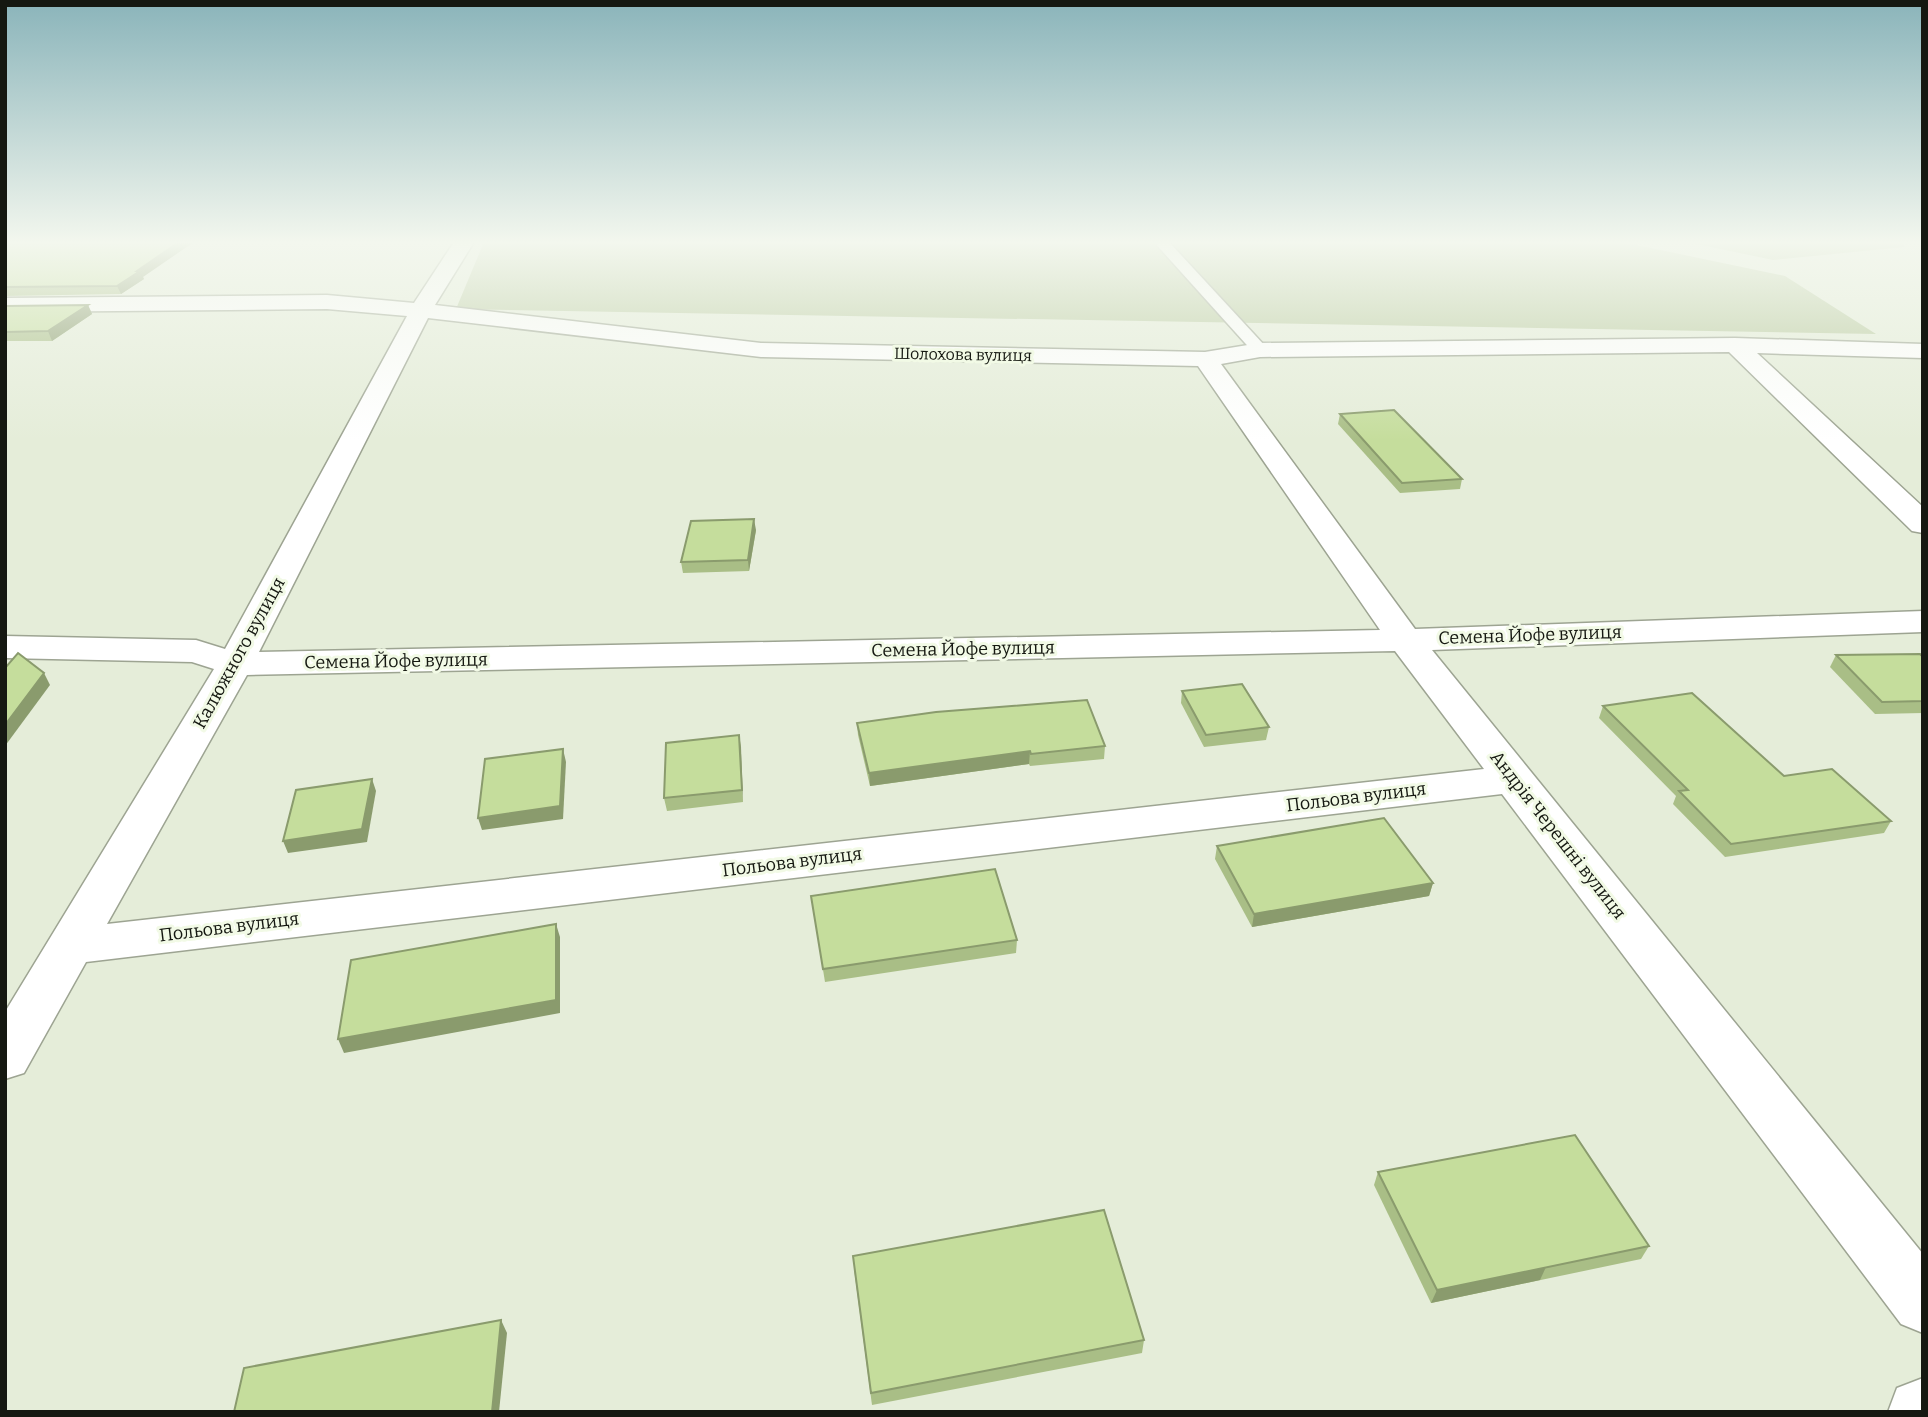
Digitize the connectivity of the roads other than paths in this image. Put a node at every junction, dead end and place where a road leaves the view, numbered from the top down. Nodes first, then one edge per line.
1 (399, 308) edge
2 (1222, 308) edge
3 (421, 310) junction
4 (1735, 345) junction
5 (1260, 350) junction
6 (1923, 351) edge
7 (1205, 359) junction
8 (1923, 524) edge
9 (1923, 621) edge
10 (1405, 639) junction
11 (5, 647) edge
12 (235, 664) junction
13 (1515, 779) junction
14 (70, 946) junction
15 (5, 1058) edge
16 (1923, 1303) edge

1 - 3 street, Шолохова вулиця
2 - 5 lane
3 - 7 street, Шолохова вулиця
3 - 12 street, Калюжного вулиця
4 - 5 street, Шолохова вулиця
4 - 6 street, Шолохова вулиця
4 - 8 street
5 - 7 street, Шолохова вулиця
7 - 10 street, Андрія Черешні вулиця
9 - 10 street, Семена Йофе вулиця
10 - 12 street, Семена Йофе вулиця
10 - 13 street, Андрія Черешні вулиця
11 - 12 street, Семена Йофе вулиця
12 - 14 street, Калюжного вулиця
13 - 14 street, Польова вулиця
13 - 16 street, Андрія Черешні вулиця
14 - 15 street, Калюжного вулиця

